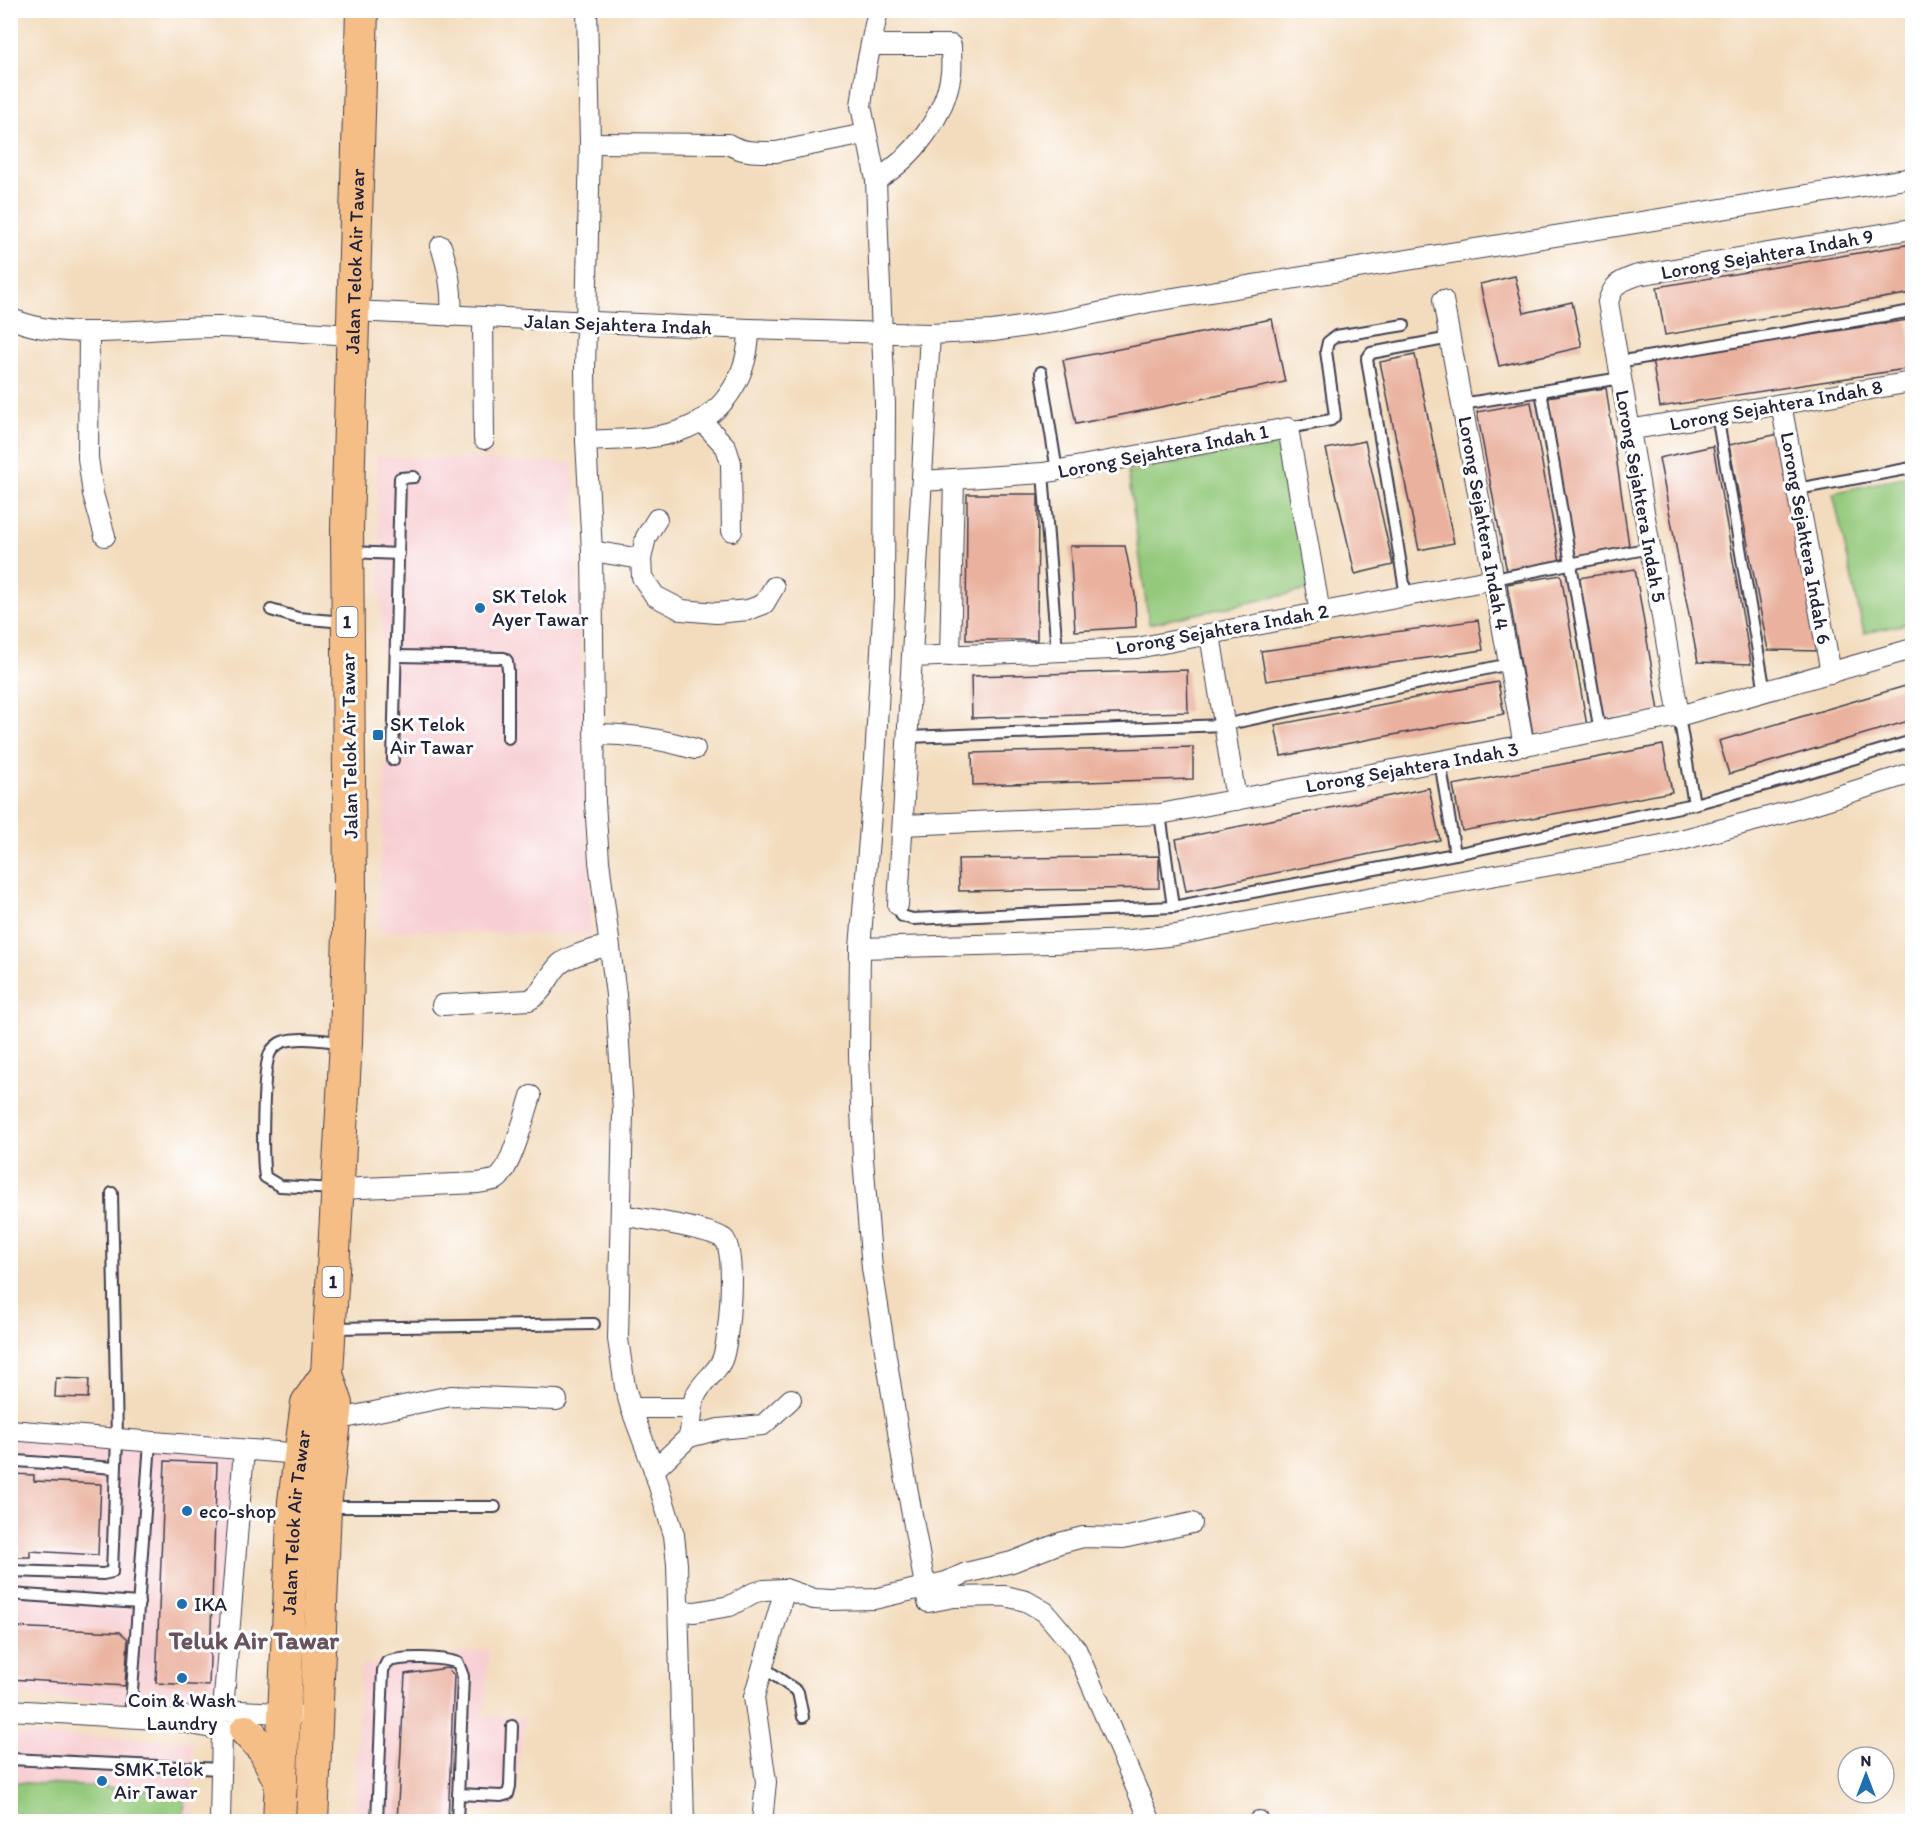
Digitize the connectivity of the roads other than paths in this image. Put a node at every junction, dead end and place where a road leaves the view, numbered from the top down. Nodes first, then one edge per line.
1 (362, 10) edge
2 (587, 10) edge
3 (878, 10) edge
4 (871, 45) junction
5 (865, 134) junction
6 (590, 143) junction
7 (1912, 178) edge
8 (876, 180) junction
9 (1912, 229) edge
10 (441, 246) dead end
11 (1623, 281) joint
12 (1443, 300) dead end
13 (1912, 311) edge
14 (451, 316) junction
15 (10, 318) edge
16 (483, 318) junction
17 (586, 322) junction
18 (352, 323) junction
19 (1404, 325) dead end
20 (749, 329) junction
21 (89, 332) junction
22 (883, 334) junction
23 (930, 334) junction
24 (1450, 338) junction
25 (1619, 370) junction
26 (1041, 372) dead end
27 (1912, 382) edge
28 (1541, 391) junction
29 (1462, 404) junction
30 (1781, 404) junction
31 (1716, 415) junction
32 (701, 420) junction
33 (1288, 428) junction
34 (1640, 428) dead end
35 (483, 439) dead end
36 (586, 441) junction
37 (1912, 468) edge
38 (1050, 472) junction
39 (414, 477) dead end
40 (954, 479) junction
41 (922, 481) junction
42 (1797, 489) junction
43 (657, 519) dead end
44 (732, 531) dead end
45 (105, 536) dead end
46 (1650, 548) junction
47 (591, 551) junction
48 (347, 552) junction
49 (399, 554) junction
50 (641, 559) junction
51 (1571, 564) junction
52 (1494, 579) junction
53 (774, 587) dead end
54 (1406, 596) junction
55 (271, 610) dead end
56 (1320, 613) junction
57 (347, 622) junction
58 (1210, 634) junction
59 (1912, 649) edge
60 (1057, 652) junction
61 (397, 656) junction
62 (950, 656) junction
63 (912, 657) junction
64 (1509, 664) junction
65 (1831, 673) junction
66 (1765, 692) junction
67 (1678, 716) junction
68 (1224, 725) junction
69 (1600, 732) junction
70 (595, 735) junction
71 (908, 737) junction
72 (508, 738) dead end
73 (1912, 741) edge
74 (1524, 746) junction
75 (695, 748) dead end
76 (393, 760) dead end
77 (1440, 761) junction
78 (1912, 773) edge
79 (1236, 800) junction
80 (1694, 804) junction
81 (1160, 814) junction
82 (903, 825) junction
83 (1455, 854) junction
84 (898, 905) joint
85 (1173, 907) junction
86 (609, 945) junction
87 (860, 948) junction
88 (442, 1005) dead end
89 (346, 1042) junction
90 (531, 1096) dead end
91 (339, 1190) junction
92 (112, 1193) dead end
93 (622, 1215) junction
94 (594, 1324) dead end
95 (330, 1329) junction
96 (327, 1374) junction
97 (791, 1399) dead end
98 (557, 1400) dead end
99 (631, 1408) junction
100 (692, 1408) junction
101 (335, 1420) junction
102 (10, 1430) edge
103 (689, 1437) junction
104 (117, 1439) junction
105 (150, 1442) junction
106 (244, 1450) junction
107 (300, 1454) junction
108 (10, 1464) edge
109 (115, 1468) junction
110 (654, 1470) junction
111 (325, 1507) junction
112 (495, 1507) dead end
113 (1192, 1523) dead end
114 (10, 1571) edge
115 (925, 1587) junction
116 (785, 1589) junction
117 (10, 1594) edge
118 (139, 1603) junction
119 (679, 1611) junction
120 (763, 1667) junction
121 (10, 1710) edge
122 (223, 1710) junction
123 (803, 1717) dead end
124 (130, 1718) junction
125 (172, 1720) junction
126 (284, 1723) junction
127 (316, 1725) junction
128 (512, 1726) dead end
129 (234, 1730) junction
130 (10, 1759) edge
131 (221, 1770) junction
132 (281, 1784) junction
133 (458, 1794) junction
134 (220, 1821) edge
135 (279, 1821) edge
136 (312, 1821) edge
137 (376, 1821) edge
138 (457, 1821) edge
139 (684, 1821) edge
140 (762, 1821) edge
141 (1152, 1821) edge

1 - 18 main road, Jalan Telok Air Tawar / 1
2 - 6 street
3 - 4 street
4 - 5 street
4 - 8 street
5 - 6 street
5 - 8 street
6 - 17 street
7 - 23 street, Jalan Sejahtera Indah
8 - 22 street
9 - 11 street, Lorong Sejahtera Indah 9
10 - 14 street
11 - 25 street, Lorong Sejahtera Indah 5
12 - 24 street, Lorong Sejahtera Indah 4
13 - 25 lane
14 - 16 street, Jalan Sejahtera Indah
14 - 18 street, Jalan Sejahtera Indah
15 - 21 street, Jalan Sejahtera Indah
16 - 17 street, Jalan Sejahtera Indah
16 - 35 street
17 - 20 street, Jalan Sejahtera Indah
17 - 36 street
18 - 21 street, Jalan Sejahtera Indah
18 - 48 main road, Jalan Telok Air Tawar / 1
19 - 33 lane
20 - 22 street, Jalan Sejahtera Indah
20 - 32 street
21 - 45 street
22 - 23 street, Jalan Sejahtera Indah
22 - 87 street
23 - 41 street
24 - 29 street, Lorong Sejahtera Indah 4
24 - 54 lane
25 - 28 lane
25 - 46 street, Lorong Sejahtera Indah 5
26 - 38 lane
27 - 30 street, Lorong Sejahtera Indah 8
28 - 29 lane
28 - 51 lane
29 - 52 street, Lorong Sejahtera Indah 4
30 - 31 street, Lorong Sejahtera Indah 8
30 - 42 street, Lorong Sejahtera Indah 6
31 - 34 street, Lorong Sejahtera Indah 8
31 - 66 lane
32 - 36 street
32 - 44 street
33 - 38 street, Lorong Sejahtera Indah 1
33 - 56 street, Lorong Sejahtera Indah 1
36 - 47 street
37 - 42 lane
38 - 40 street, Lorong Sejahtera Indah 1
38 - 60 lane
39 - 49 lane
40 - 41 street, Lorong Sejahtera Indah 1
40 - 62 street
41 - 63 street
42 - 65 street, Lorong Sejahtera Indah 6
43 - 50 street
46 - 51 lane
46 - 67 street, Lorong Sejahtera Indah 5
47 - 50 street
47 - 70 street
48 - 49 lane
48 - 57 main road, Jalan Telok Air Tawar / 1
49 - 61 lane
50 - 53 street
51 - 52 lane
51 - 69 lane
52 - 54 street, Lorong Sejahtera Indah 2
52 - 64 street, Lorong Sejahtera Indah 4
54 - 56 street, Lorong Sejahtera Indah 2
55 - 57 lane
56 - 58 street, Lorong Sejahtera Indah 2
57 - 89 main road, Jalan Telok Air Tawar / 1
58 - 60 street, Lorong Sejahtera Indah 2
58 - 68 street
59 - 65 street, Lorong Sejahtera Indah 3
60 - 62 street, Lorong Sejahtera Indah 2
61 - 72 lane
61 - 76 lane
62 - 63 street, Lorong Sejahtera Indah 2
63 - 71 street
64 - 68 lane
64 - 74 street, Lorong Sejahtera Indah 4
65 - 66 street, Lorong Sejahtera Indah 3
66 - 67 street, Lorong Sejahtera Indah 3
67 - 69 street, Lorong Sejahtera Indah 3
67 - 80 lane
68 - 71 lane
68 - 79 street
69 - 74 street, Lorong Sejahtera Indah 3
70 - 75 street
70 - 86 street
71 - 82 street
73 - 80 lane
74 - 77 street, Lorong Sejahtera Indah 3
77 - 79 street, Lorong Sejahtera Indah 3
77 - 83 lane
78 - 87 street
79 - 81 street, Lorong Sejahtera Indah 3
80 - 83 lane
81 - 82 street, Lorong Sejahtera Indah 3
81 - 85 lane
82 - 84 street
83 - 85 lane
84 - 85 lane
86 - 88 street
86 - 93 street
87 - 115 street
89 - 91 main road, Jalan Telok Air Tawar / 1
89 - 91 lane
90 - 91 street
91 - 95 main road, Jalan Telok Air Tawar / 1
92 - 104 lane
93 - 99 street
93 - 100 street
94 - 95 lane
95 - 96 main road, Jalan Telok Air Tawar / 1
96 - 101 main road, Jalan Telok Air Tawar / 1
96 - 107 main road, Jalan Telok Air Tawar
97 - 103 street
98 - 101 street
99 - 100 street
99 - 110 street
100 - 103 street
101 - 111 main road, Jalan Telok Air Tawar / 1
102 - 104 street
103 - 110 street
104 - 105 street
104 - 109 lane
105 - 106 street
105 - 118 lane
106 - 107 street
106 - 122 street
107 - 126 main road, Jalan Telok Air Tawar
108 - 109 lane
109 - 114 lane
110 - 119 street
111 - 112 lane
111 - 127 main road, Jalan Telok Air Tawar / 1
113 - 115 street
115 - 116 street
115 - 141 street
116 - 119 street
116 - 120 street
117 - 118 lane
118 - 124 lane
119 - 139 street
120 - 123 lane
120 - 140 street
121 - 124 street
122 - 125 street
122 - 126 street
124 - 125 street
125 - 129 street
126 - 127 street
126 - 129 street
126 - 132 main road, Jalan Telok Air Tawar
127 - 136 main road, Jalan Telok Air Tawar / 1
128 - 133 lane
129 - 131 street
129 - 132 main road
130 - 131 lane
131 - 134 street
132 - 135 main road, Jalan Telok Air Tawar
133 - 137 lane
133 - 138 lane

